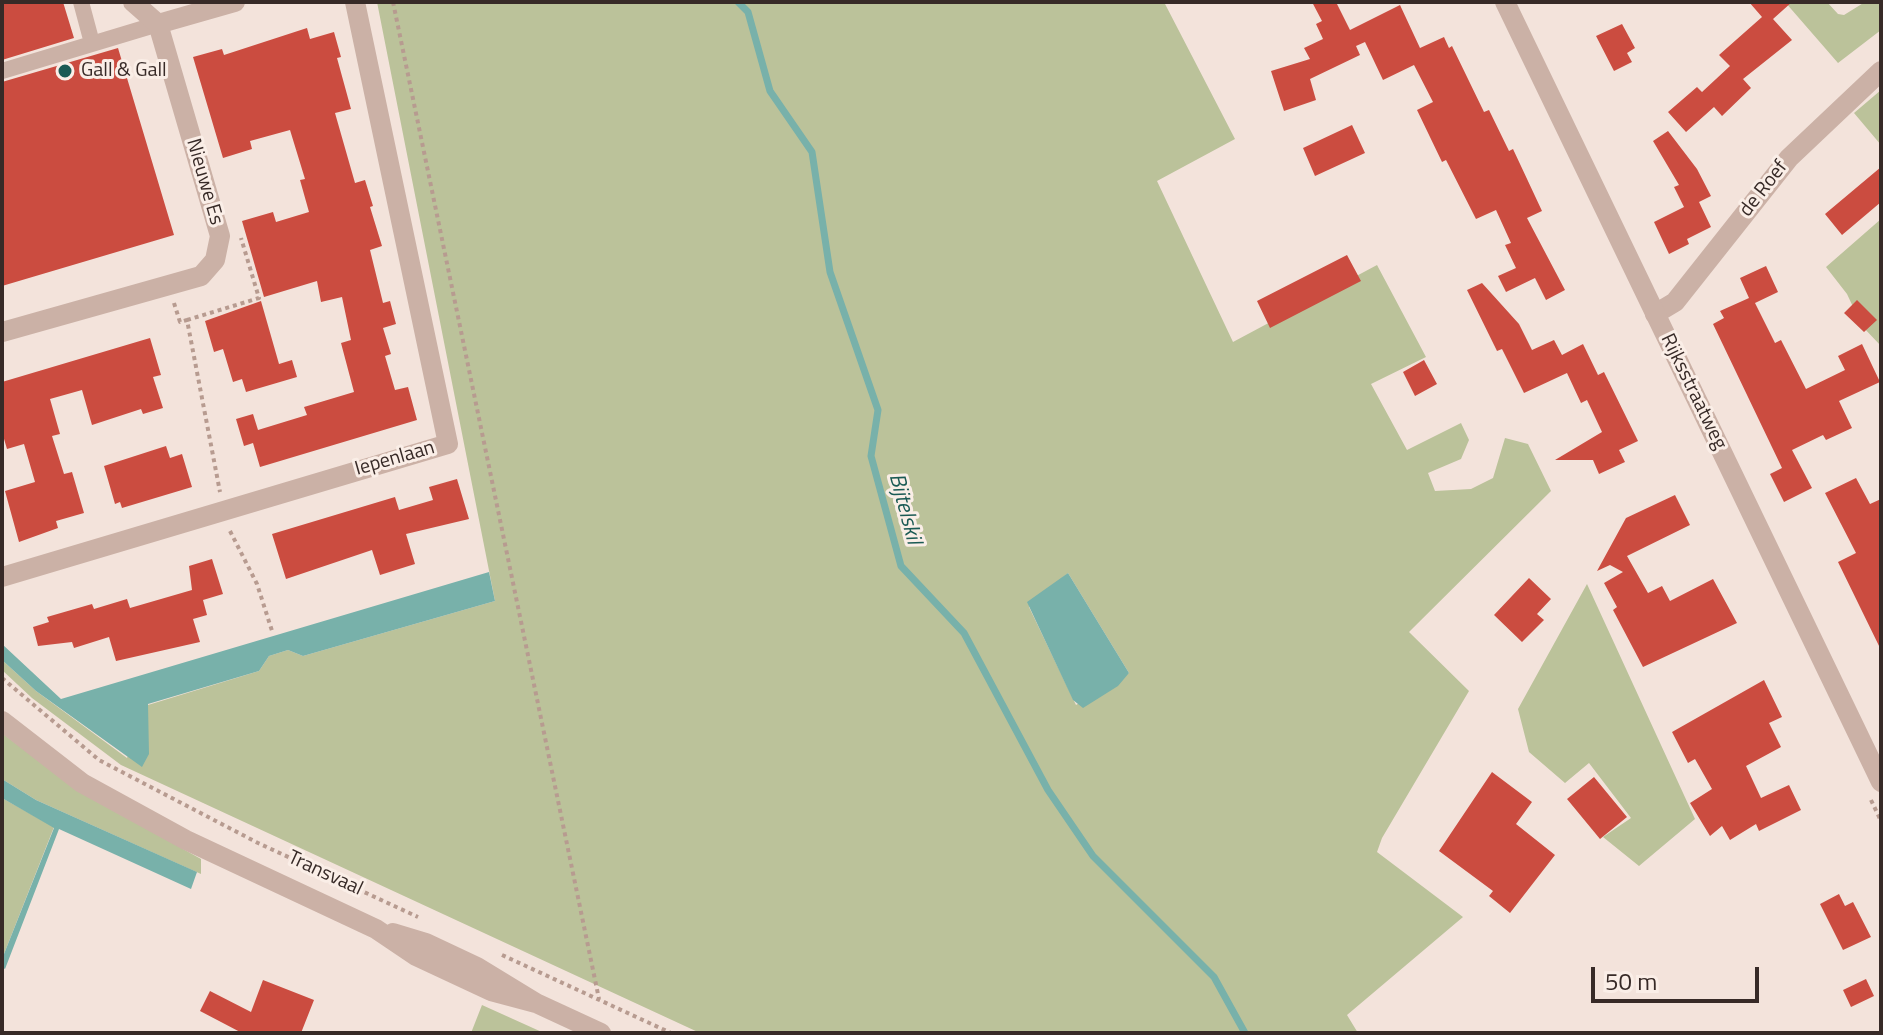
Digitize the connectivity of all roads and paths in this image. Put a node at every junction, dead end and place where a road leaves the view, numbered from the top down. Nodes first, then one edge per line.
1 (81, 2) edge
2 (133, 2) edge
3 (235, 2) edge
4 (355, 2) edge
5 (393, 2) edge
6 (1505, 2) edge
7 (179, 10) edge
8 (158, 24) junction
9 (92, 43) junction
10 (2, 71) edge
11 (1881, 71) edge
12 (169, 285) junction
13 (1655, 314) junction
14 (2, 332) edge
15 (224, 512) junction
16 (2, 577) edge
17 (273, 634) dead end
18 (2, 678) edge
19 (2, 721) edge
20 (1881, 782) edge
21 (428, 921) dead end
22 (499, 954) dead end
23 (599, 999) junction
24 (601, 1033) edge
25 (671, 1033) edge

1 - 9 street
2 - 8 street
3 - 7 street
4 - 15 street, Iepenlaan
5 - 23 path
6 - 13 street, Rijksstraatweg
7 - 8 street
8 - 9 street
8 - 12 street, Nieuwe Es
9 - 10 street
11 - 13 street, de Roef
12 - 14 street, Nieuwe Es
12 - 15 path
13 - 20 street, Rijksstraatweg
15 - 16 street, Iepenlaan
15 - 17 path
18 - 21 path, Transvaal
19 - 24 street, Transvaal
22 - 23 path
23 - 25 path

